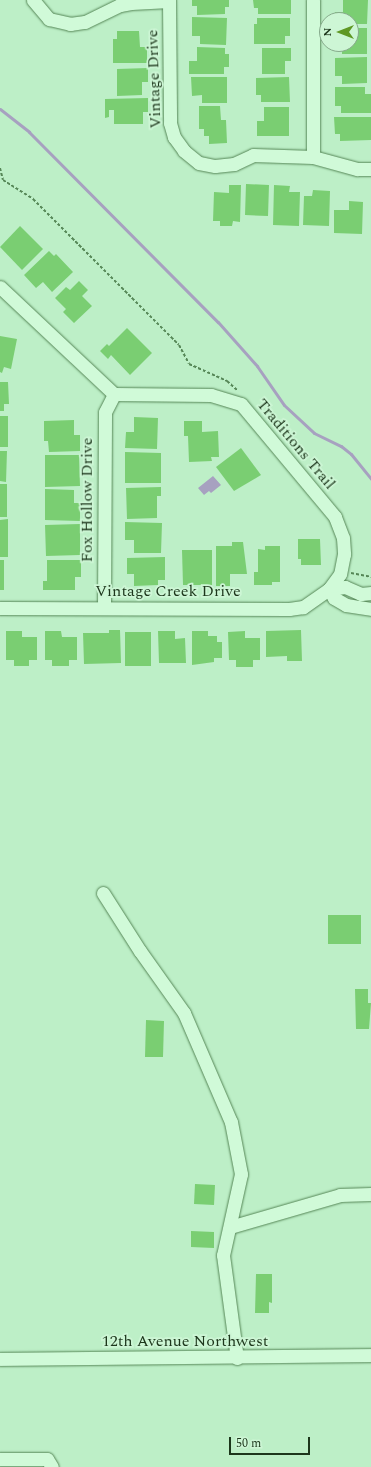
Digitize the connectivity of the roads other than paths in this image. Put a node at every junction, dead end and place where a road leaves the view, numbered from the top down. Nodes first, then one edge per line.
1 (33, 0) edge
2 (313, 0) edge
3 (169, 1) edge
4 (313, 156) junction
5 (371, 169) edge
6 (0, 287) edge
7 (114, 394) junction
8 (329, 589) junction
9 (371, 593) edge
10 (0, 608) edge
11 (104, 608) junction
12 (371, 610) edge
13 (103, 892) dead end
14 (371, 1194) edge
15 (230, 1227) junction
16 (371, 1355) edge
17 (237, 1358) junction
18 (0, 1359) edge
19 (0, 1459) edge
20 (52, 1467) edge

1 - 3 street
2 - 4 street
3 - 4 street, Vintage Drive
4 - 5 street, Vintage Drive
6 - 7 street
7 - 8 street, Traditions Trail
7 - 11 street, Fox Hollow Drive
8 - 9 street
8 - 11 street, Vintage Creek Drive
8 - 12 street
10 - 11 street, Vintage Creek Drive
13 - 15 street
14 - 15 street
15 - 17 street
16 - 17 street, 12th Avenue Northwest
17 - 18 street, 12th Avenue Northwest
19 - 20 street

